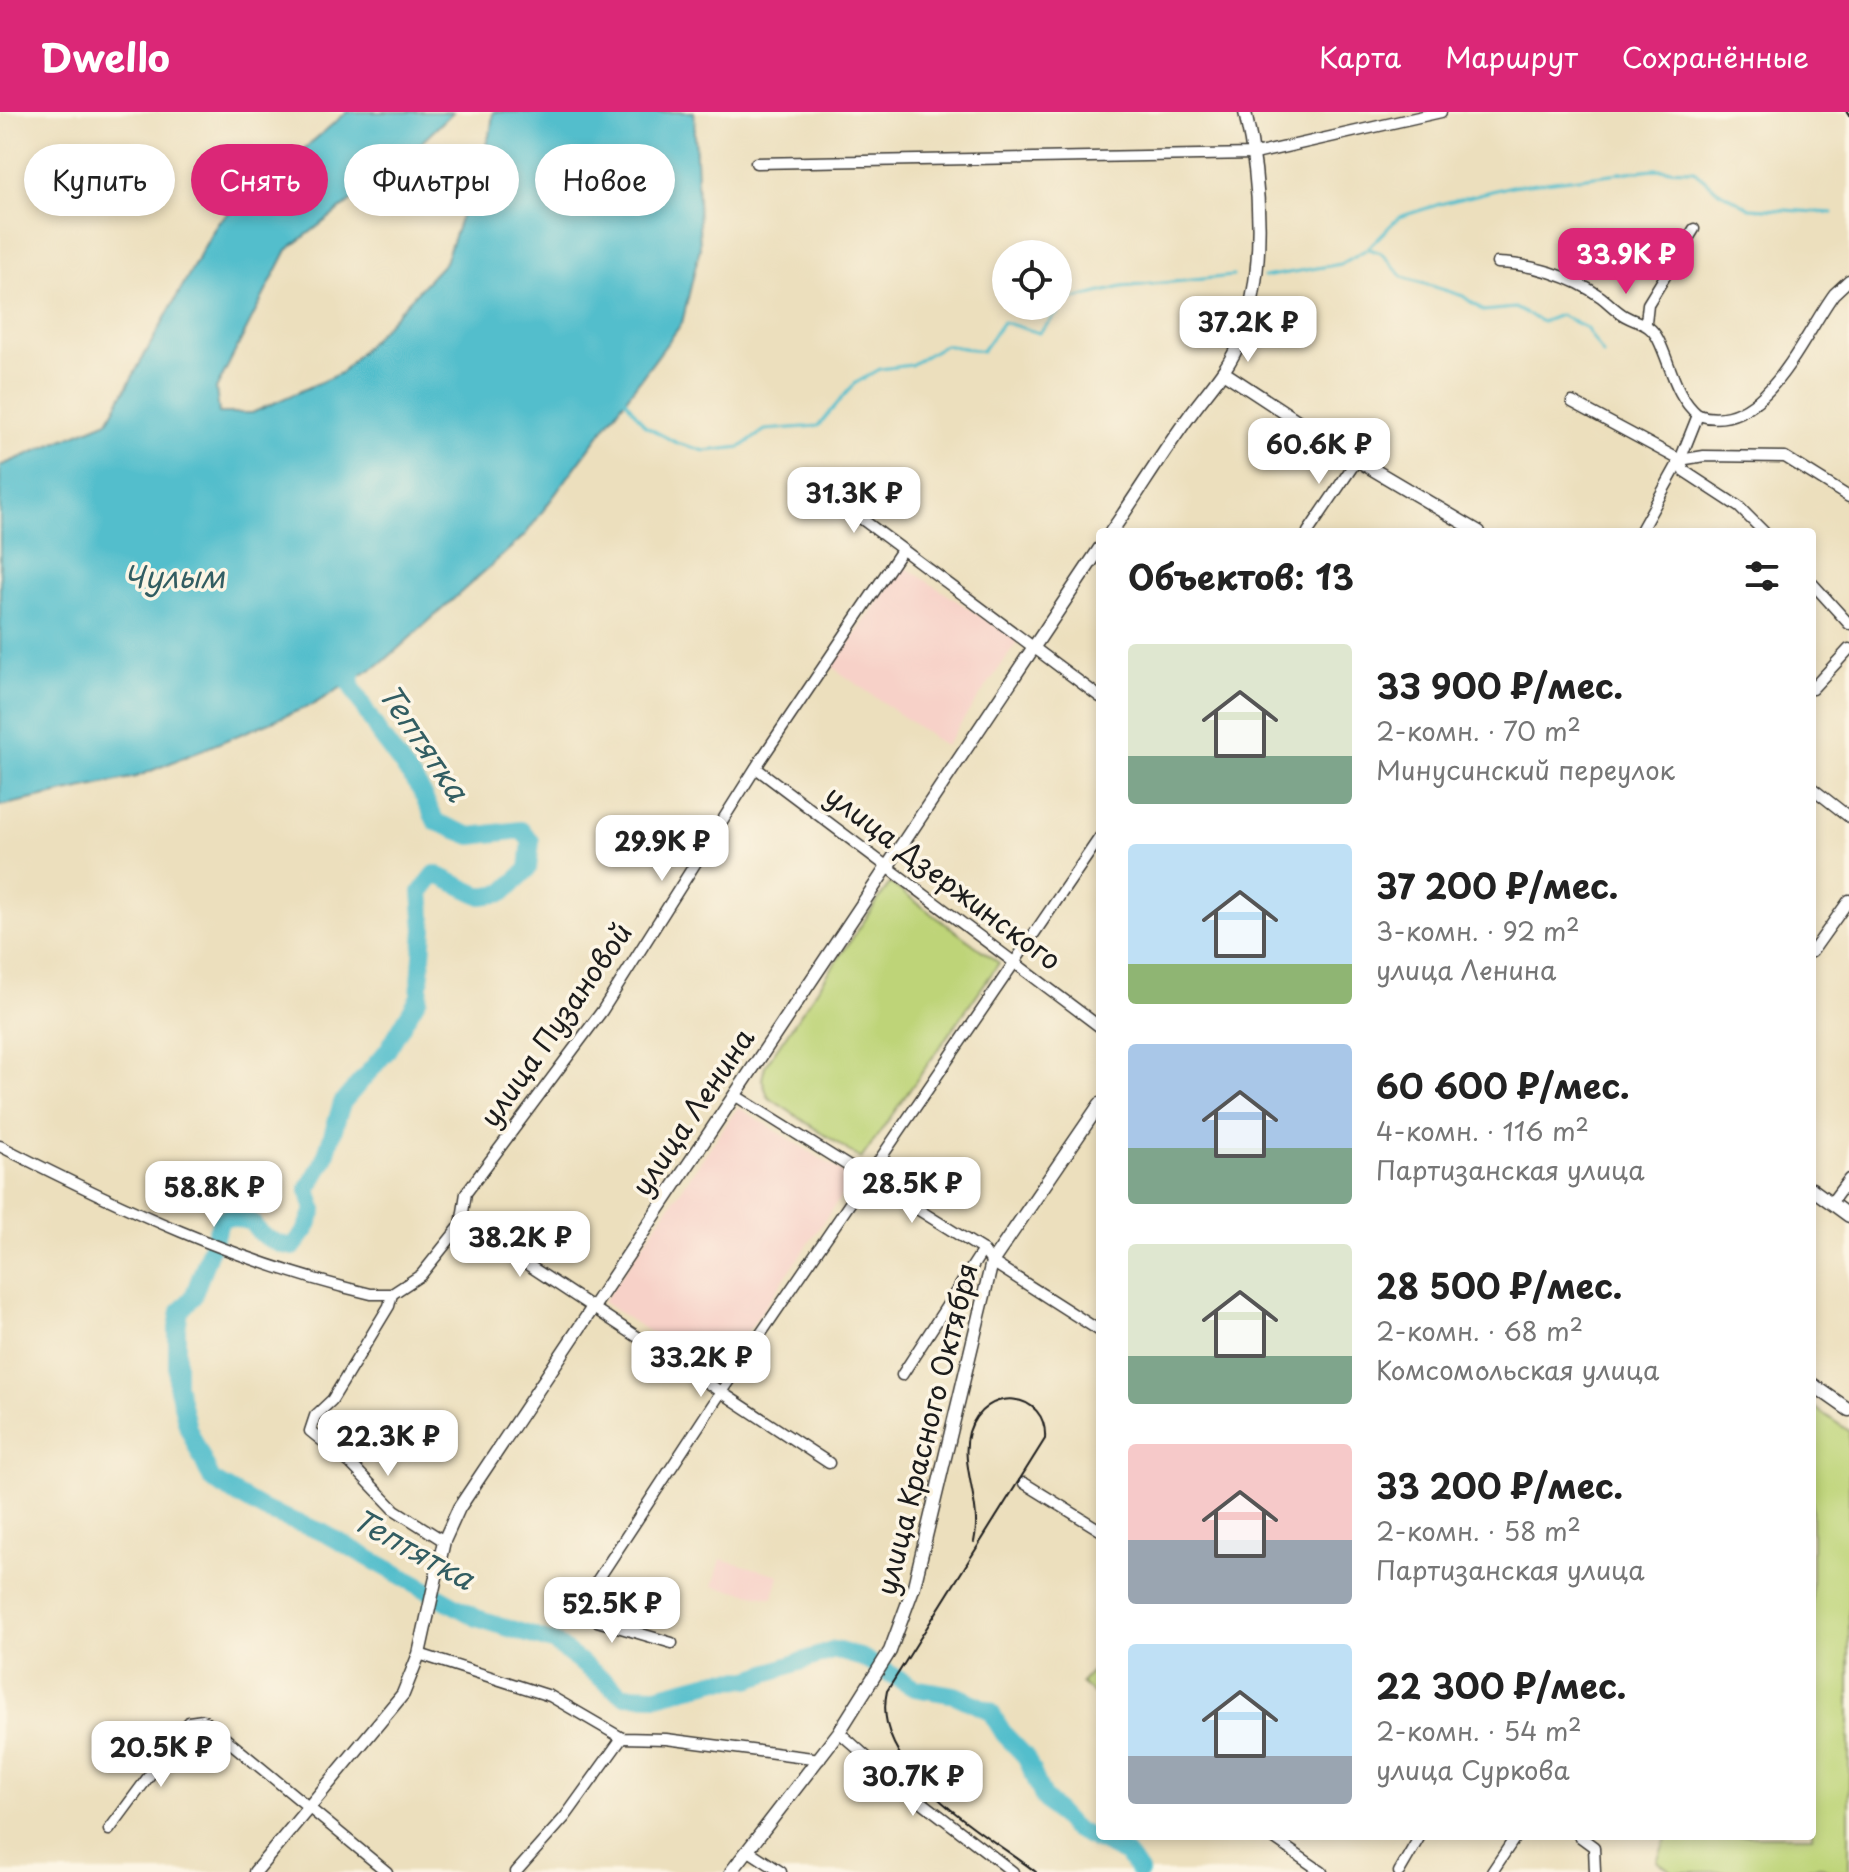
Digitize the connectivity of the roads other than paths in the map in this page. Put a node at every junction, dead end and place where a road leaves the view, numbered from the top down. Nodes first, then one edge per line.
1 (1245, 112) edge
2 (1441, 112) edge
3 (1414, 115) edge
4 (1255, 154) junction
5 (756, 163) dead end
6 (1694, 229) dead end
7 (1497, 263) dead end
8 (1849, 280) edge
9 (1646, 322) junction
10 (1223, 372) junction
11 (1572, 402) dead end
12 (1698, 415) junction
13 (1357, 460) junction
14 (1680, 460) junction
15 (827, 493) dead end
16 (1849, 497) edge
17 (1114, 528) edge
18 (1311, 528) edge
19 (1472, 528) edge
20 (1642, 528) edge
21 (1760, 528) edge
22 (902, 550) junction
23 (1096, 554) edge
24 (1816, 587) edge
25 (1849, 624) edge
26 (1033, 644) junction
27 (1849, 649) edge
28 (1816, 685) edge
29 (1096, 694) edge
30 (756, 768) junction
31 (1816, 791) edge
32 (1849, 817) edge
33 (1096, 843) edge
34 (886, 864) junction
35 (1849, 900) edge
36 (1816, 946) edge
37 (1014, 962) junction
38 (1096, 1024) edge
39 (736, 1096) junction
40 (1096, 1110) edge
41 (0, 1146) edge
42 (868, 1177) junction
43 (1849, 1179) edge
44 (1816, 1192) edge
45 (1831, 1203) junction
46 (1849, 1216) edge
47 (461, 1225) junction
48 (983, 1250) junction
49 (992, 1262) junction
50 (392, 1294) junction
51 (592, 1305) junction
52 (1096, 1328) edge
53 (902, 1375) dead end
54 (1816, 1387) edge
55 (721, 1392) junction
56 (1849, 1410) edge
57 (829, 1463) dead end
58 (1024, 1483) dead end
59 (1096, 1528) edge
60 (444, 1541) junction
61 (672, 1643) dead end
62 (419, 1654) junction
63 (839, 1732) junction
64 (622, 1738) junction
65 (820, 1759) junction
66 (310, 1808) junction
67 (109, 1830) dead end
68 (1276, 1840) edge
69 (1418, 1840) edge
70 (1513, 1840) edge
71 (1584, 1840) edge
72 (749, 1851) junction
73 (255, 1872) edge
74 (387, 1872) edge
75 (516, 1872) edge
76 (731, 1872) edge
77 (781, 1872) edge
78 (1013, 1872) edge
79 (1322, 1872) edge
80 (1399, 1872) edge
81 (1492, 1872) edge
82 (1595, 1872) edge

1 - 4 main road
2 - 3 street
3 - 4 street
4 - 5 street
4 - 10 main road
6 - 9 street
7 - 9 street
8 - 12 street
9 - 12 street
10 - 13 main road
10 - 17 main road
11 - 14 street
12 - 14 street
13 - 18 street
13 - 19 main road
14 - 16 street
14 - 20 street
14 - 21 street
15 - 22 street
22 - 26 street
22 - 30 street, улица Пузановой
23 - 26 main road, улица Ленина
24 - 25 street
26 - 29 street
26 - 34 main road, улица Ленина
27 - 28 street
30 - 34 street, улица Дзержинского
30 - 47 street, улица Пузановой
31 - 32 street
33 - 37 street
34 - 37 street, улица Дзержинского
34 - 39 main road, улица Ленина
35 - 36 street
37 - 38 street, улица Дзержинского
37 - 42 street
39 - 42 street
39 - 51 main road, улица Ленина
40 - 49 main road, улица Красного Октября
41 - 50 street
42 - 48 street
42 - 55 street
43 - 45 street
44 - 45 main road
45 - 46 main road
47 - 50 street, улица Пузановой
47 - 51 street
48 - 49 street
48 - 53 street
49 - 52 street
49 - 63 main road, улица Красного Октября
50 - 60 street
51 - 55 street
51 - 60 main road, улица Ленина
54 - 56 main road
55 - 57 street
55 - 61 street
58 - 59 street
60 - 62 main road, улица Ленина
62 - 64 street
62 - 66 main road, улица Ленина
63 - 65 main road, улица Красного Октября
63 - 78 street
64 - 65 street
64 - 75 street
65 - 72 main road, улица Красного Октября
66 - 67 street
66 - 73 main road, улица Ленина
66 - 74 street
68 - 79 street
69 - 80 street
70 - 81 street
71 - 82 street
72 - 76 main road, улица Красного Октября
72 - 77 street

